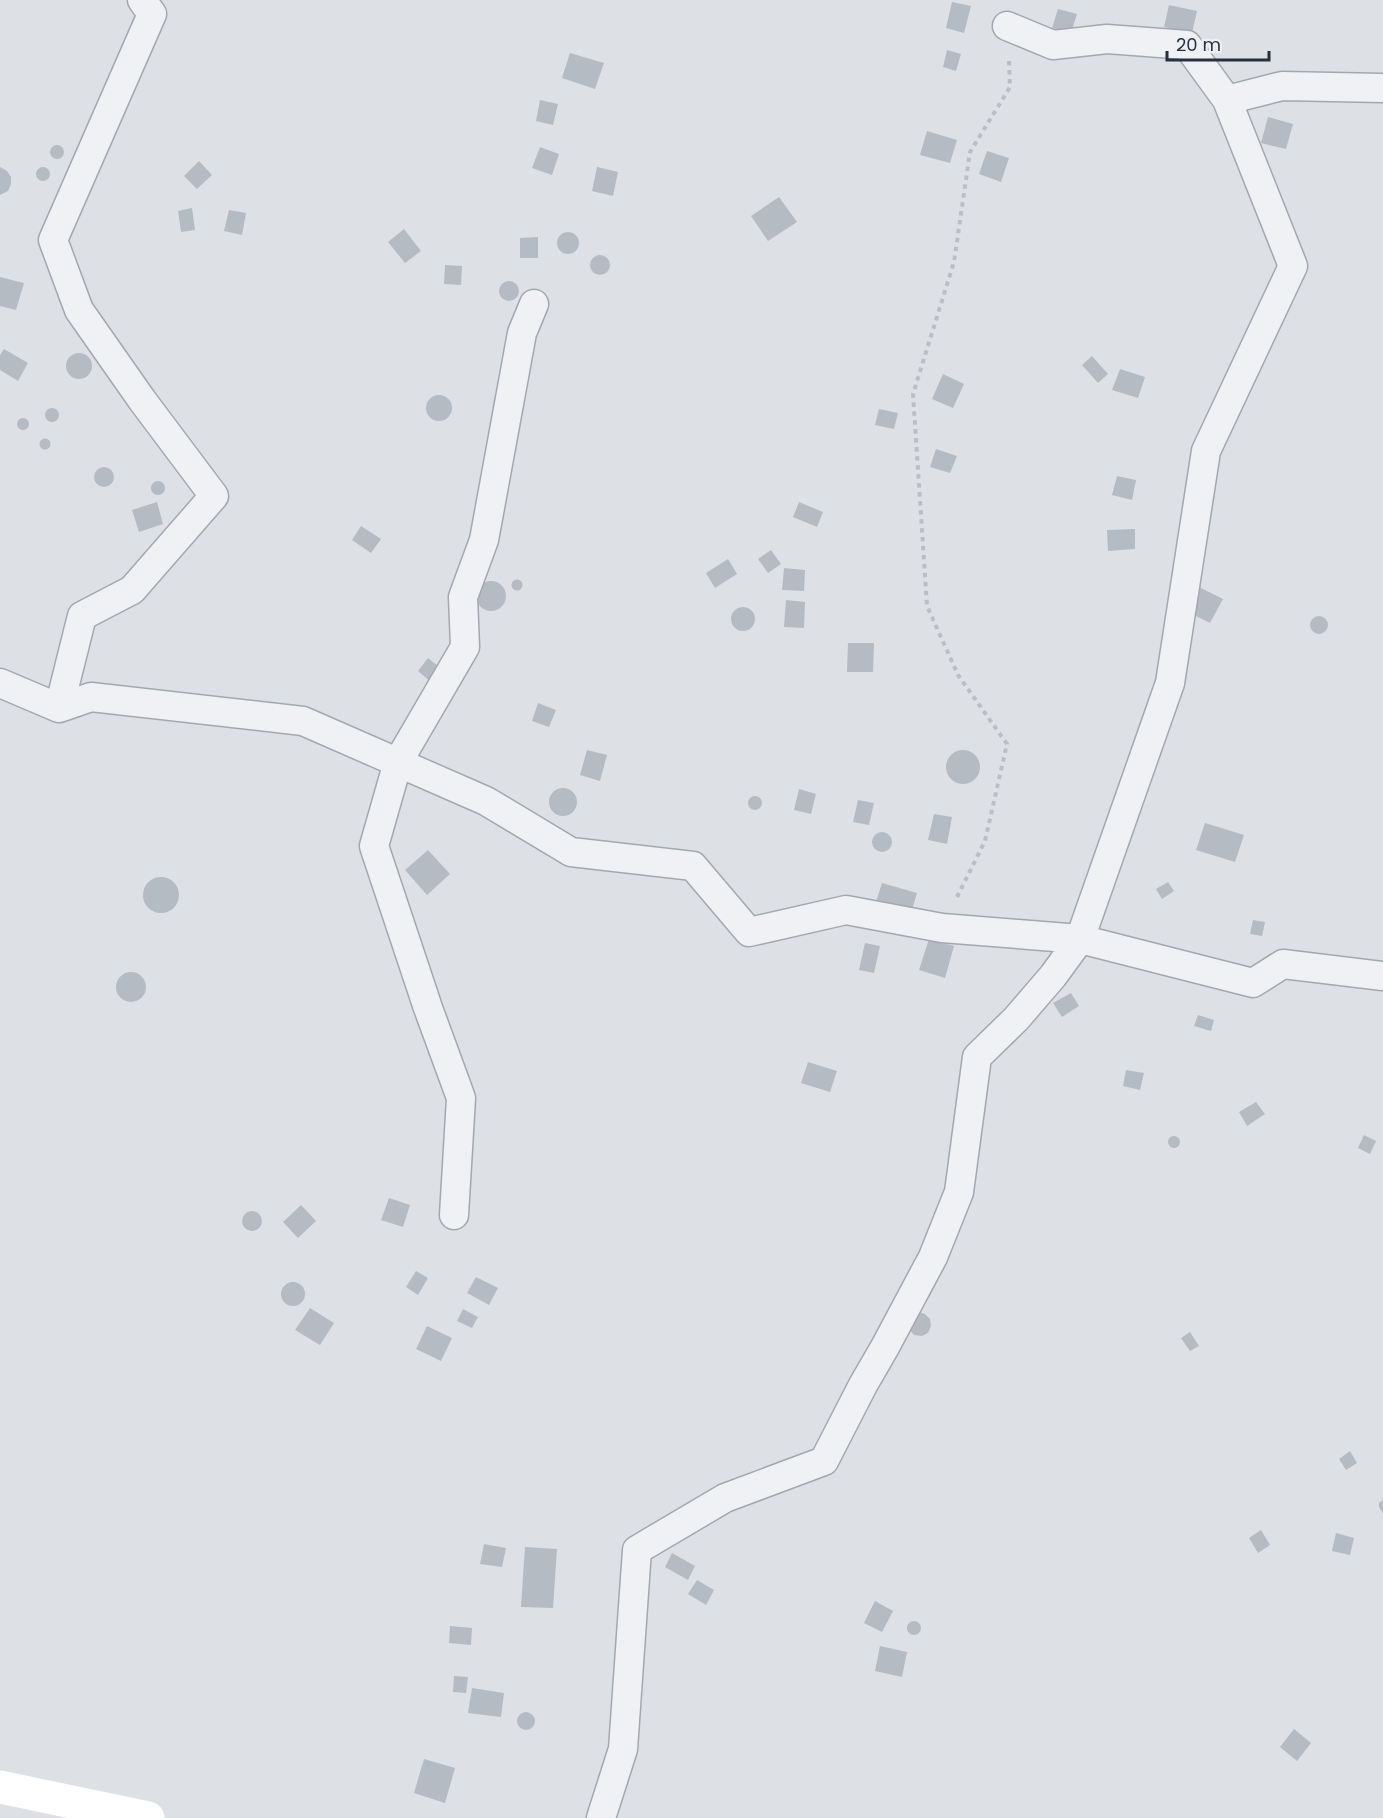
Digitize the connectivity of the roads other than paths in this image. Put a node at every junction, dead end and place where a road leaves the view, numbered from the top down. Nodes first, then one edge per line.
1 (142, 0) edge
2 (1007, 26) road end
3 (1383, 88) edge
4 (1227, 100) junction
5 (534, 304) dead end
6 (0, 683) edge
7 (59, 708) junction
8 (398, 762) junction
9 (1080, 939) junction
10 (1383, 976) edge
11 (454, 1215) dead end
12 (0, 1787) edge
13 (148, 1818) edge
14 (601, 1818) edge

1 - 7 street
2 - 4 street
3 - 4 street
4 - 9 street
5 - 8 street
6 - 7 street
7 - 8 street
8 - 9 street
8 - 11 street
9 - 10 street
9 - 14 street
12 - 13 street

